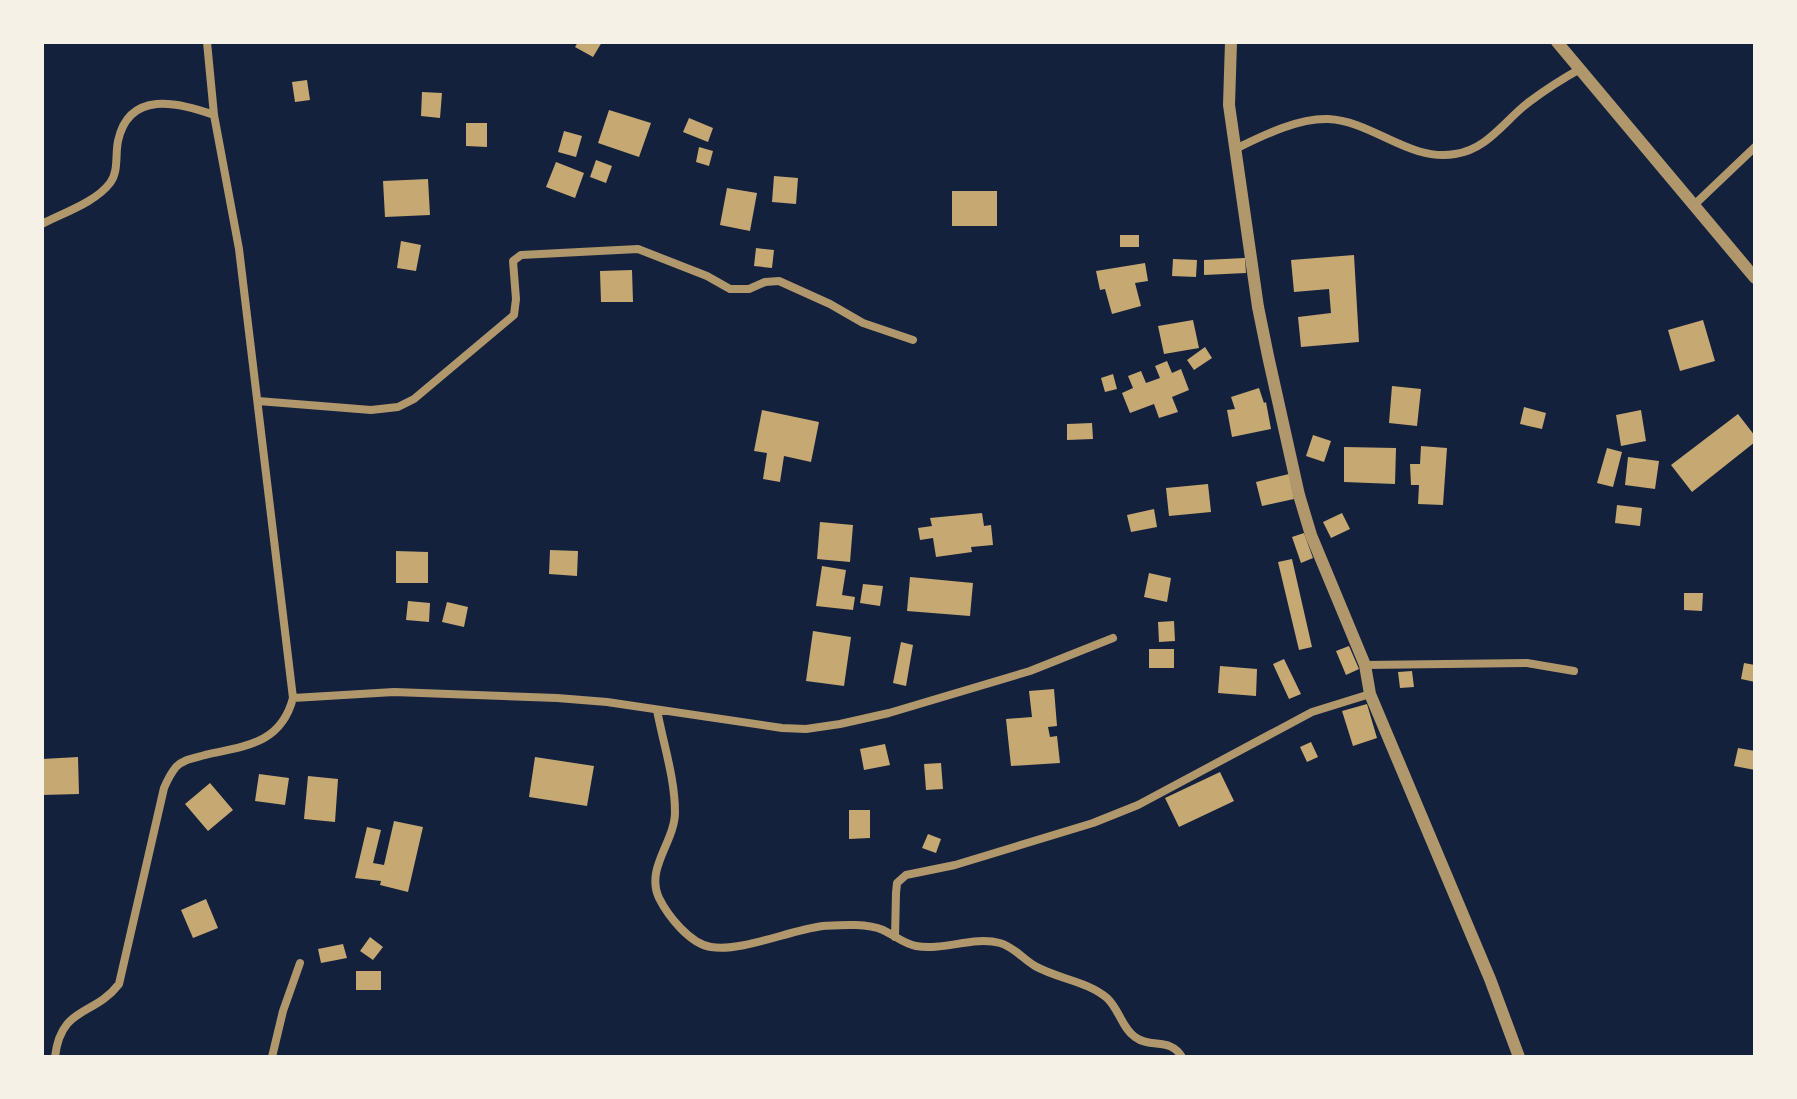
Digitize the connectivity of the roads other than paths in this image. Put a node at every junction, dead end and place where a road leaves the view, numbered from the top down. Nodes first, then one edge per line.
1 (207, 42) edge
2 (1231, 42) edge
3 (1557, 42) edge
4 (1580, 69) junction
5 (214, 115) junction
6 (1755, 147) edge
7 (1235, 149) junction
8 (1693, 206) junction
9 (42, 224) edge
10 (1755, 278) edge
11 (913, 340) dead end
12 (258, 401) junction
13 (1113, 638) dead end
14 (1365, 665) junction
15 (1574, 671) dead end
16 (1370, 694) junction
17 (293, 698) junction
18 (657, 710) junction
19 (895, 937) junction
20 (300, 963) dead end
21 (55, 1057) edge
22 (272, 1057) edge
23 (1182, 1057) edge
24 (1519, 1057) edge

1 - 5 street
2 - 7 street
3 - 4 street
4 - 7 street
4 - 8 street
5 - 9 street
5 - 12 street
6 - 8 street
7 - 14 street
8 - 10 street
11 - 12 street
12 - 17 street
13 - 18 street
14 - 15 street
14 - 16 street
16 - 19 street
16 - 24 street
17 - 18 street
17 - 21 street
18 - 19 street
19 - 23 street
20 - 22 street

